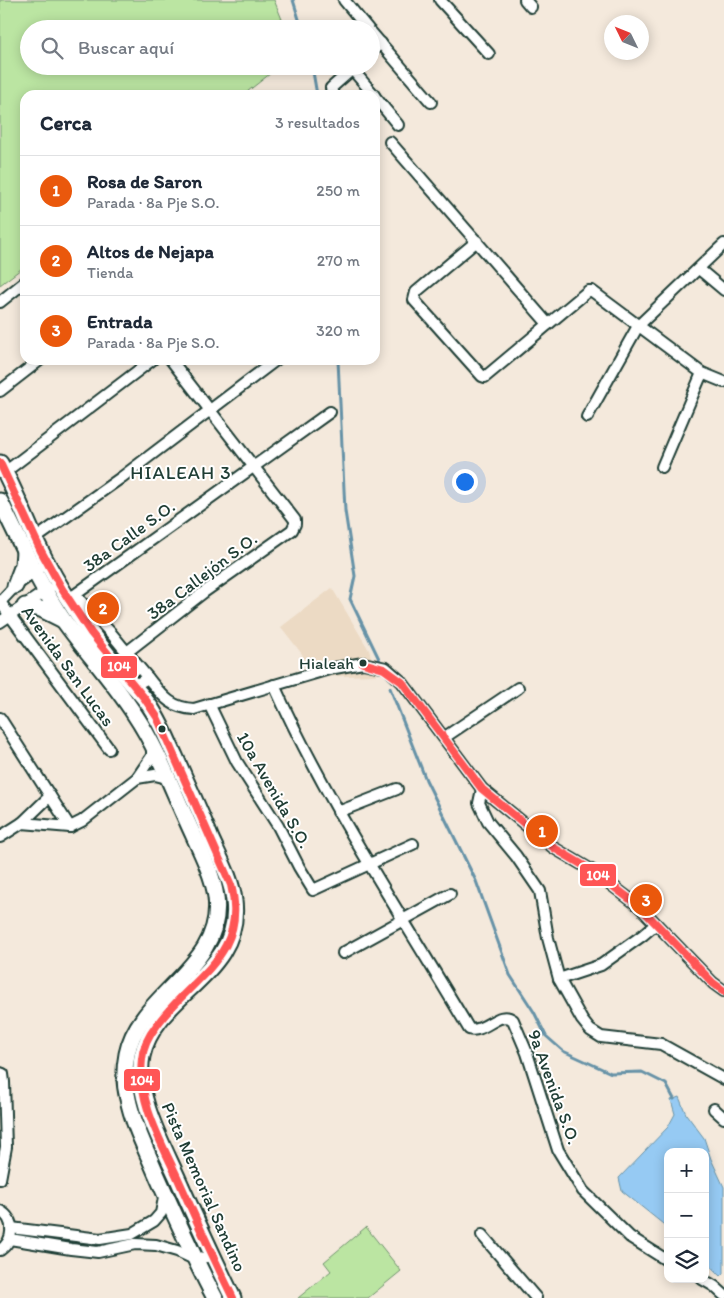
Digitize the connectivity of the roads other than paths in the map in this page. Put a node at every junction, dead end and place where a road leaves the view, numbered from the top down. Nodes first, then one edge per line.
1 (344, 0) edge
2 (440, 0) edge
3 (361, 20) edge
4 (381, 43) edge
5 (489, 54) dead end
6 (346, 75) edge
7 (359, 75) edge
8 (332, 90) edge
9 (370, 90) edge
10 (431, 102) dead end
11 (380, 103) edge
12 (398, 125) dead end
13 (390, 142) dead end
14 (477, 241) junction
15 (724, 244) edge
16 (699, 269) junction
17 (20, 286) edge
18 (724, 290) edge
19 (0, 302) edge
20 (548, 324) junction
21 (638, 326) junction
22 (34, 365) edge
23 (145, 365) edge
24 (175, 365) edge
25 (269, 365) edge
26 (702, 373) junction
27 (724, 382) edge
28 (0, 391) edge
29 (209, 410) junction
30 (330, 412) dead end
31 (587, 417) dead end
32 (253, 466) junction
33 (662, 467) dead end
34 (2, 468) edge
35 (0, 501) edge
36 (35, 539) junction
37 (24, 551) junction
38 (41, 567) junction
39 (16, 586) junction
40 (52, 587) junction
41 (72, 597) junction
42 (0, 602) edge
43 (25, 606) junction
44 (11, 615) junction
45 (64, 620) junction
46 (0, 622) edge
47 (127, 652) junction
48 (94, 660) junction
49 (148, 678) junction
50 (274, 685) junction
51 (133, 686) junction
52 (518, 688) dead end
53 (209, 704) junction
54 (0, 718) edge
55 (445, 737) junction
56 (152, 744) junction
57 (109, 749) dead end
58 (137, 778) junction
59 (167, 778) junction
60 (482, 788) junction
61 (398, 789) dead end
62 (50, 796) junction
63 (338, 812) junction
64 (22, 823) junction
65 (70, 827) junction
66 (0, 837) edge
67 (414, 844) dead end
68 (368, 863) junction
69 (450, 894) dead end
70 (404, 920) junction
71 (656, 924) junction
72 (343, 953) dead end
73 (559, 979) junction
74 (724, 991) edge
75 (1, 1074) edge
76 (724, 1078) edge
77 (714, 1109) dead end
78 (724, 1118) edge
79 (2, 1159) edge
80 (0, 1180) edge
81 (165, 1192) junction
82 (0, 1211) edge
83 (11, 1228) junction
84 (482, 1235) dead end
85 (10, 1239) junction
86 (133, 1239) junction
87 (0, 1250) edge
88 (212, 1256) junction
89 (194, 1258) junction
90 (664, 1258) edge
91 (709, 1283) edge
92 (724, 1295) edge
93 (215, 1298) edge
94 (233, 1298) edge
95 (536, 1298) edge

1 - 3 street
2 - 5 street
4 - 10 street
6 - 8 street
7 - 9 street
11 - 12 street
13 - 14 street
14 - 20 street
14 - 20 street
15 - 16 street
16 - 18 street
16 - 21 street
17 - 19 street
20 - 21 street
21 - 26 street
21 - 31 street
22 - 28 street
23 - 34 street
24 - 29 street
25 - 29 street
26 - 27 street
26 - 33 street
29 - 32 street
29 - 36 street
30 - 32 street, 38a Calle S.O.
32 - 41 street, 38a Calle S.O.
32 - 47 street, 38a Callejón S.O.
34 - 36 main road, Pista Memorial Sandino
35 - 37 main road, Pista Memorial Sandino
36 - 38 main road, Pista Memorial Sandino
37 - 38 main road, Pista Memorial Sandino
37 - 39 main road
38 - 39 street
38 - 40 main road, Pista Memorial Sandino
39 - 42 street
40 - 41 main road, Pista Memorial Sandino
40 - 43 street
40 - 45 main road, Pista Memorial Sandino
41 - 47 street
41 - 51 main road, Pista Memorial Sandino
42 - 44 street, Avenida San Lucas
43 - 44 street
43 - 45 main road
44 - 46 street
44 - 57 street, Avenida San Lucas
45 - 48 main road, Pista Memorial Sandino
47 - 49 street
48 - 51 main road
48 - 56 main road, Pista Memorial Sandino
49 - 51 street
49 - 53 street
50 - 53 street
50 - 55 street
50 - 63 street
51 - 88 main road, Pista Memorial Sandino
52 - 55 street
53 - 68 street, 10a Avenida S.O.
54 - 62 street
55 - 60 street
56 - 58 street
56 - 59 main road, Pista Memorial Sandino
58 - 59 street
58 - 65 street
59 - 81 main road, Pista Memorial Sandino
60 - 71 street
60 - 73 street
61 - 63 street
62 - 64 street
62 - 65 street
63 - 68 street
64 - 65 street
64 - 66 street
67 - 68 street
68 - 70 street
69 - 70 street
70 - 72 street
70 - 90 street, 9a Avenida S.O.
71 - 73 street
71 - 74 street
73 - 76 street
75 - 79 street
77 - 78 street
79 - 80 street
81 - 86 street
81 - 89 main road, Pista Memorial Sandino
82 - 83 street
83 - 85 street
83 - 86 street
84 - 95 street
85 - 86 street
85 - 87 street
86 - 89 street
88 - 89 street
88 - 94 main road, Pista Memorial Sandino
89 - 93 main road, Pista Memorial Sandino
91 - 92 street

